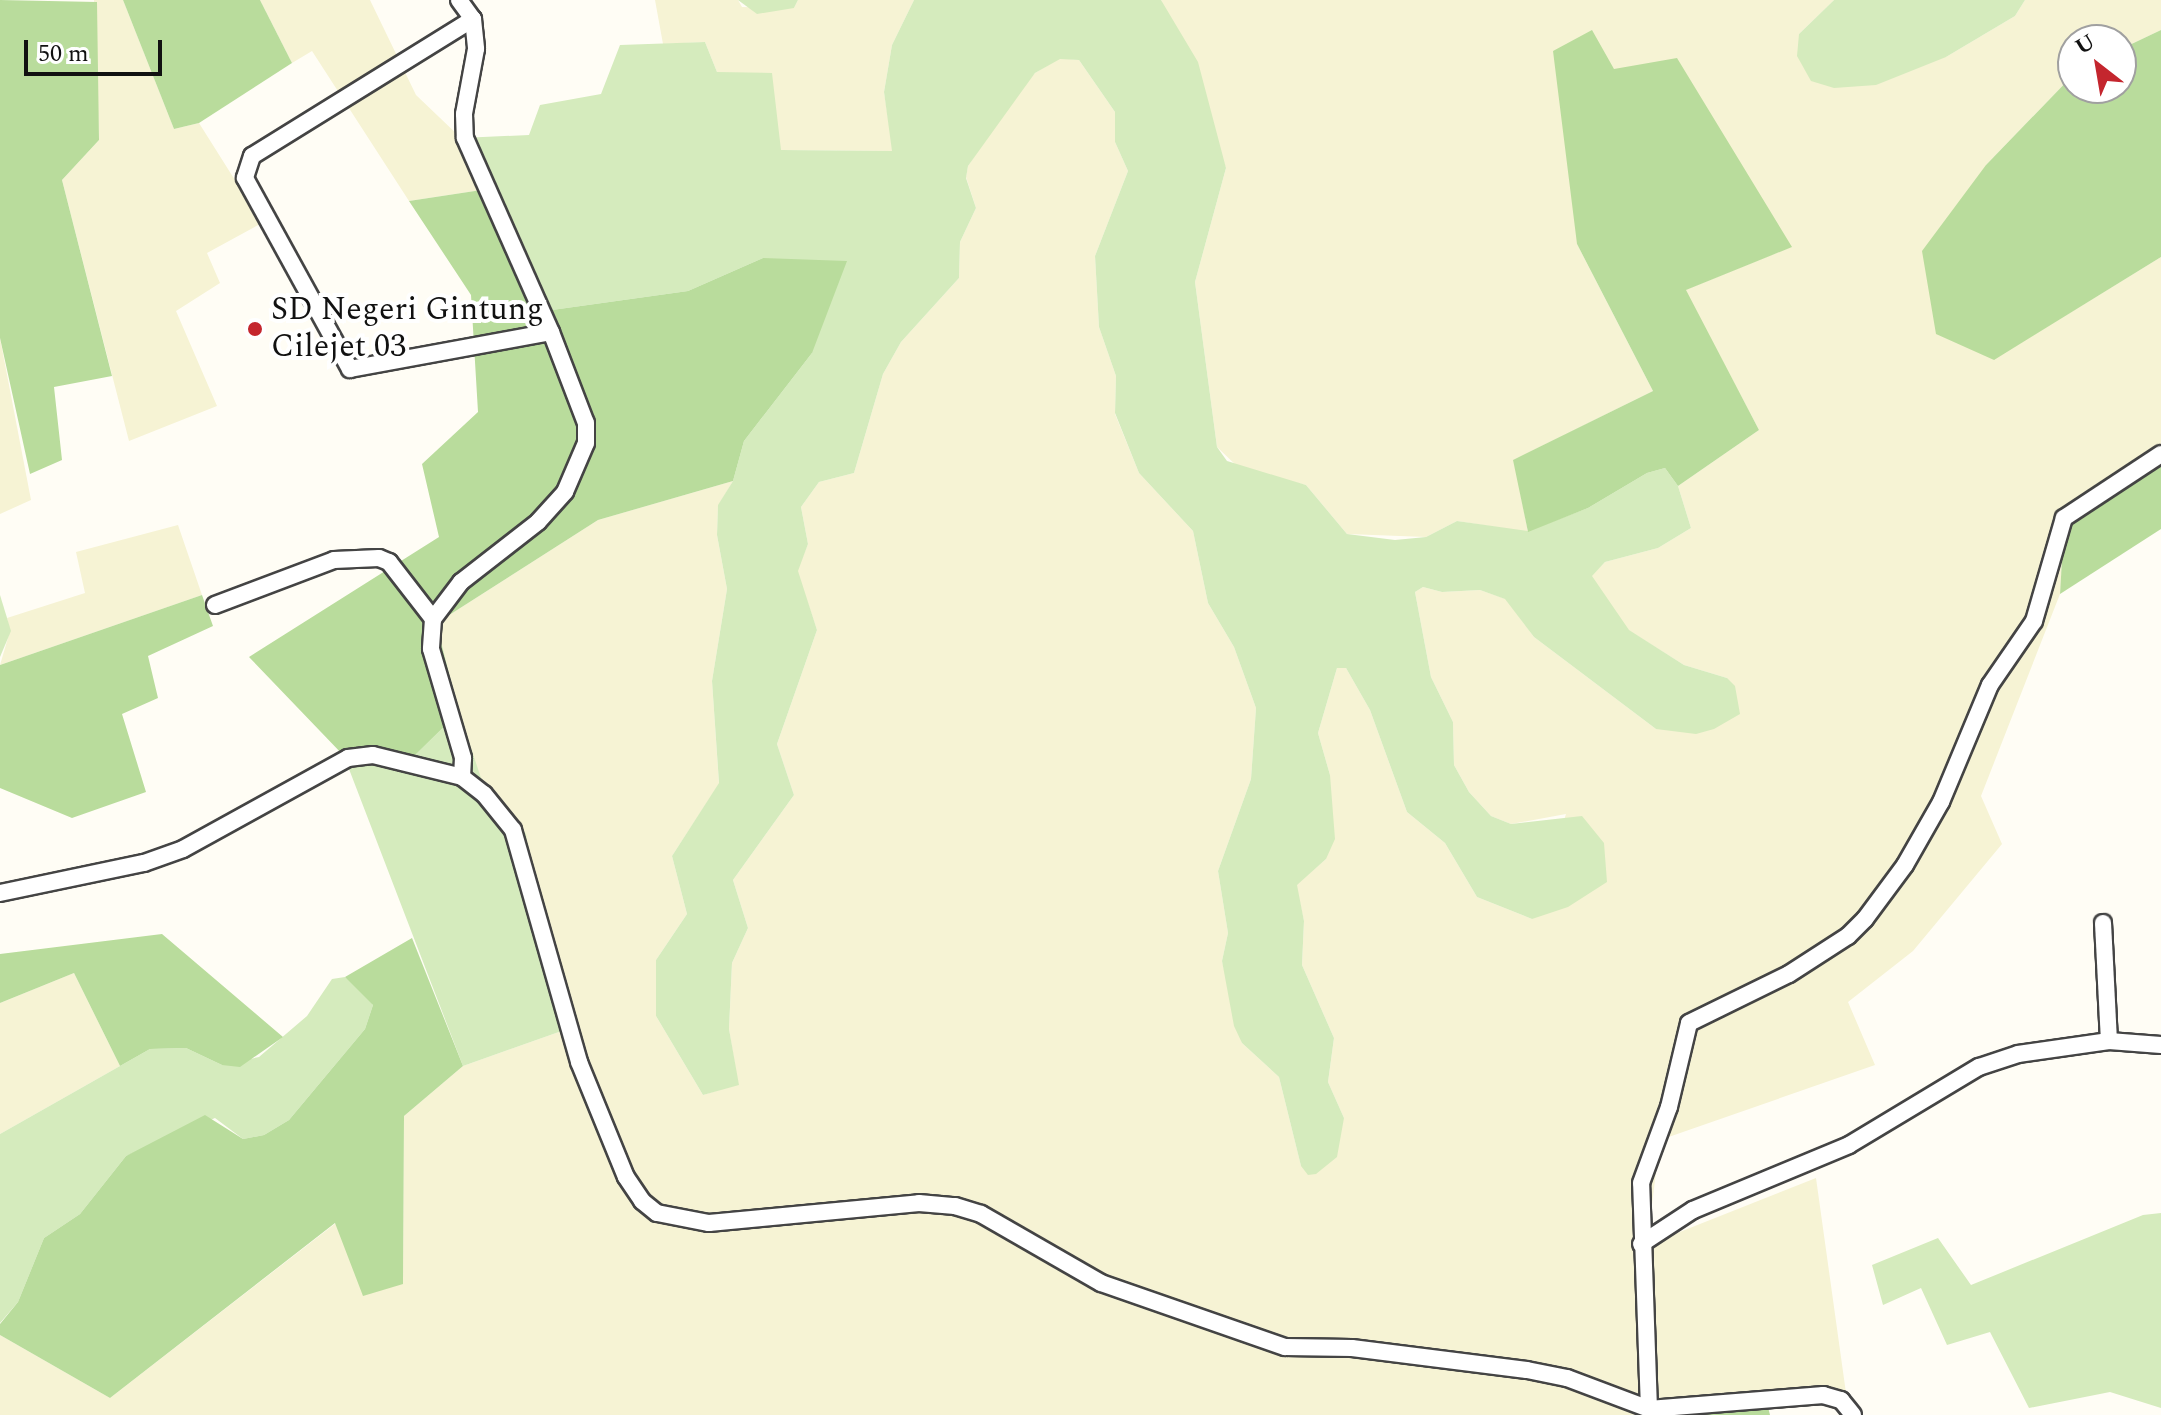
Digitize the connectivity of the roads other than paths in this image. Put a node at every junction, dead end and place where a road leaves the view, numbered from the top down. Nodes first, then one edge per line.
1 (459, 0) edge
2 (473, 19) junction
3 (551, 332) junction
4 (2161, 454) edge
5 (215, 605) dead end
6 (433, 619) junction
7 (462, 777) junction
8 (0, 893) edge
9 (2103, 923) dead end
10 (2109, 1041) junction
11 (2161, 1045) edge
12 (1641, 1244) junction
13 (1649, 1409) junction
14 (1853, 1415) edge

1 - 2 street
2 - 3 street
2 - 3 street
3 - 6 street
4 - 12 street
5 - 6 street
6 - 7 street
7 - 8 street
7 - 13 street
9 - 10 street
10 - 11 street
10 - 12 street
12 - 13 street
13 - 14 street

